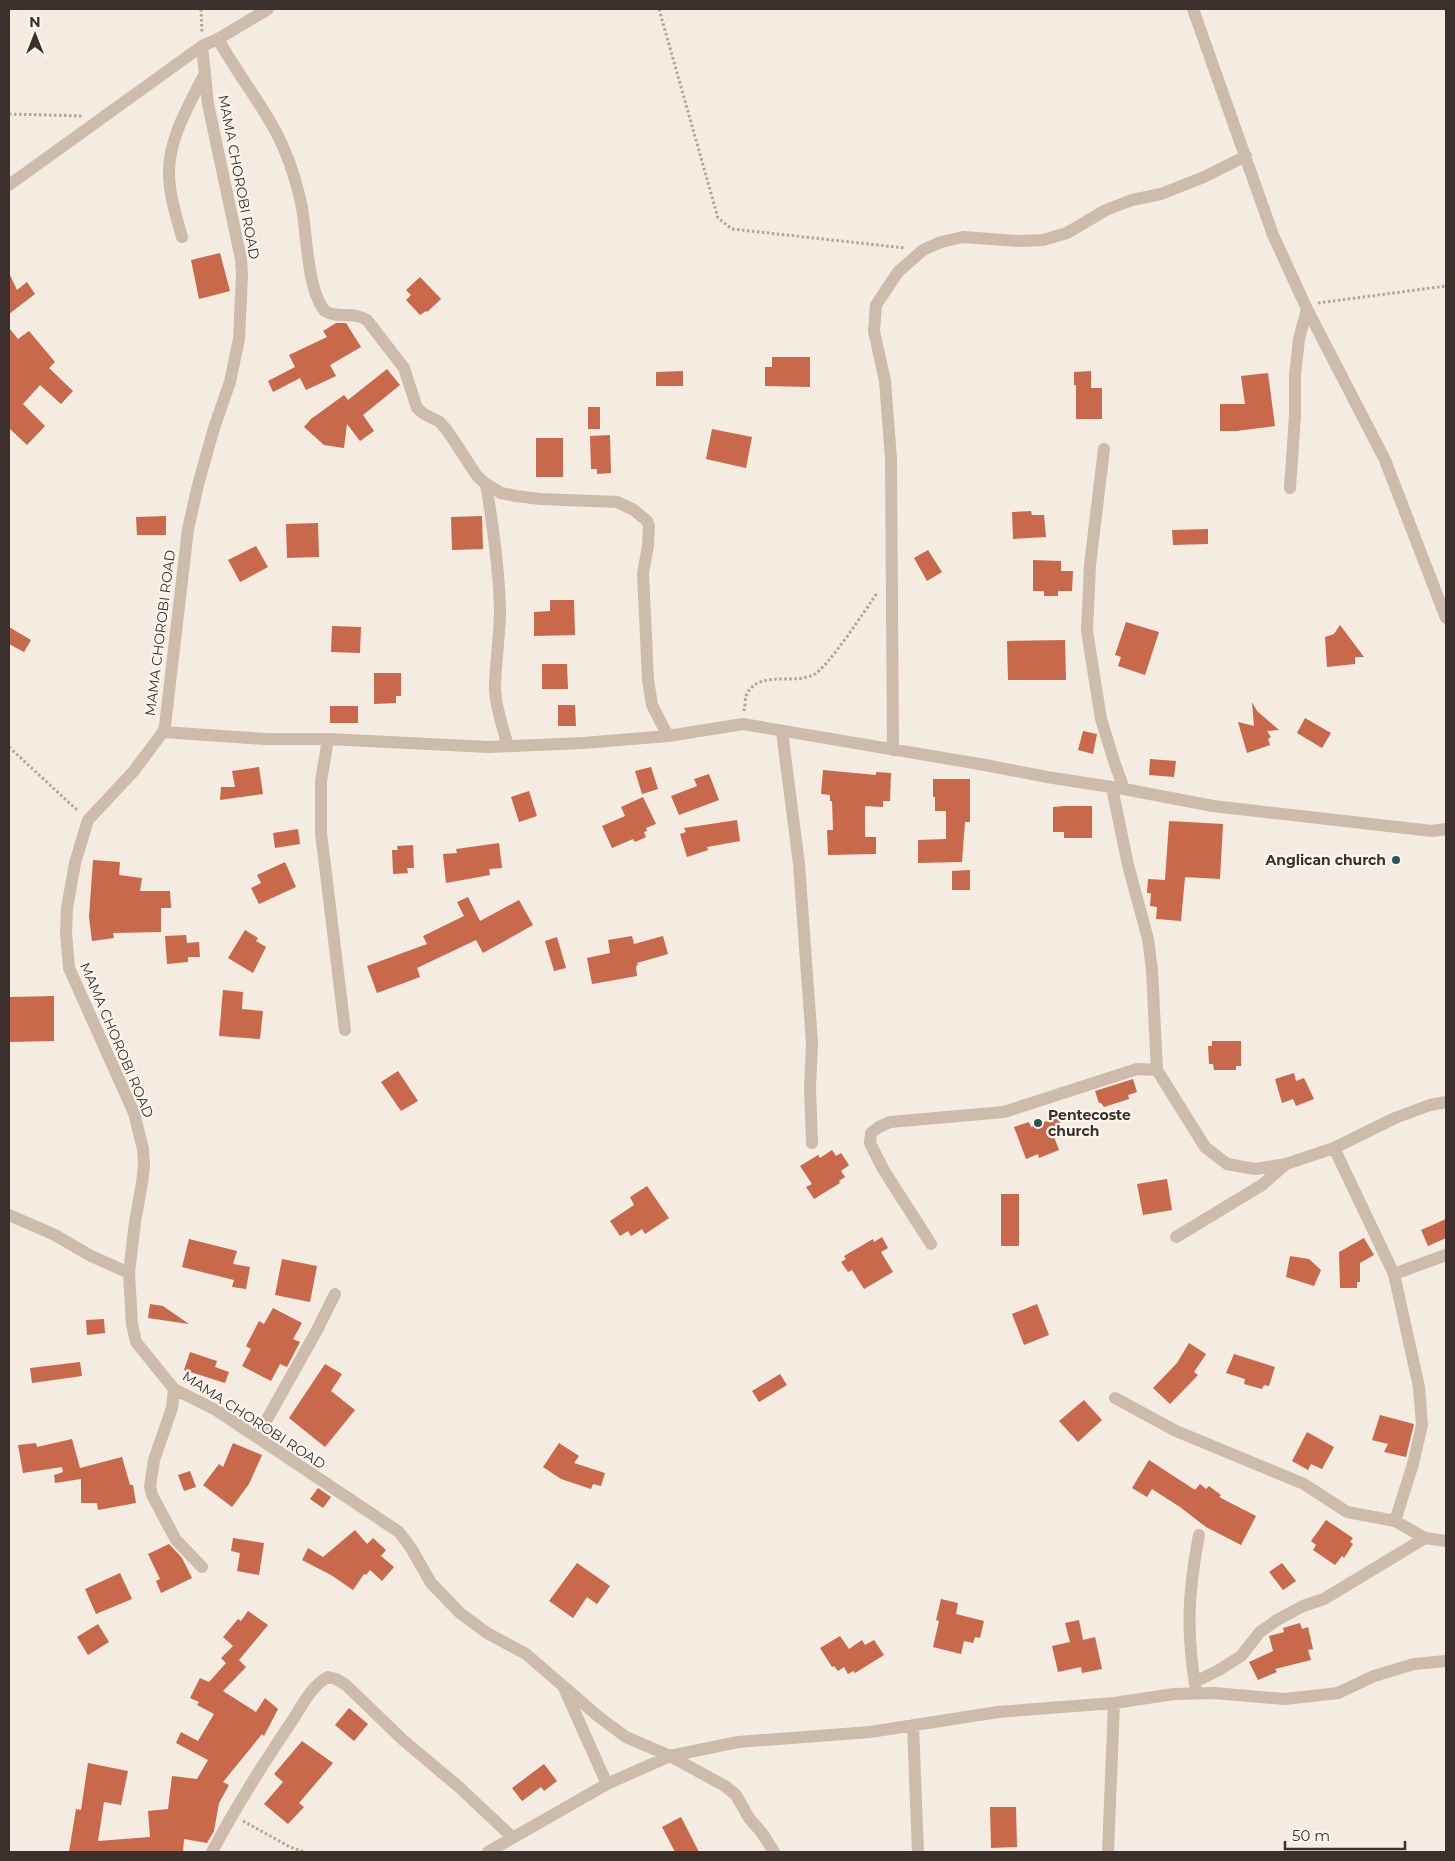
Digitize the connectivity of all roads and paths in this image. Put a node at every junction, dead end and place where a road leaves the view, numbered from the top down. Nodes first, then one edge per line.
1 (201, 9) edge
2 (268, 9) edge
3 (659, 9) edge
4 (1193, 9) edge
5 (218, 39) junction
6 (204, 46) junction
7 (205, 73) junction
8 (9, 114) edge
9 (108, 114) junction
10 (1246, 156) junction
11 (9, 185) edge
12 (182, 237) dead end
13 (924, 250) junction
14 (1446, 286) edge
15 (1306, 307) junction
16 (1104, 449) dead end
17 (486, 484) junction
18 (1290, 488) dead end
19 (892, 574) junction
20 (1446, 618) edge
21 (743, 724) junction
22 (163, 732) junction
23 (782, 732) junction
24 (668, 736) junction
25 (328, 739) junction
26 (508, 746) junction
27 (9, 747) edge
28 (892, 750) junction
29 (1118, 788) junction
30 (88, 820) junction
31 (1446, 830) edge
32 (345, 1030) dead end
33 (1157, 1070) junction
34 (1446, 1102) edge
35 (812, 1143) dead end
36 (1334, 1148) junction
37 (1286, 1164) junction
38 (9, 1216) edge
39 (1176, 1237) dead end
40 (931, 1244) dead end
41 (1446, 1255) edge
42 (129, 1273) junction
43 (1394, 1274) junction
44 (335, 1294) dead end
45 (174, 1389) junction
46 (1115, 1398) dead end
47 (257, 1437) junction
48 (1394, 1522) junction
49 (1199, 1534) dead end
50 (1426, 1538) junction
51 (1446, 1542) edge
52 (202, 1567) dead end
53 (1446, 1661) edge
54 (561, 1683) junction
55 (1196, 1687) junction
56 (1114, 1703) junction
57 (913, 1725) junction
58 (670, 1756) junction
59 (607, 1784) junction
60 (232, 1813) junction
61 (512, 1837) junction
62 (212, 1852) edge
63 (305, 1852) edge
64 (488, 1852) edge
65 (774, 1852) edge
66 (918, 1852) edge
67 (1108, 1852) edge

1 - 6 path
2 - 5 street
3 - 13 path
4 - 10 street
5 - 6 street
5 - 17 street
6 - 7 street, MAMA CHOROBI ROAD
6 - 9 street
7 - 12 street
7 - 22 street, MAMA CHOROBI ROAD
8 - 9 path
9 - 11 street
10 - 13 street
10 - 15 street
13 - 19 street
14 - 15 path
15 - 18 street
15 - 20 street
16 - 29 street
17 - 24 street
17 - 26 street
19 - 21 path
19 - 28 street
21 - 23 street
21 - 24 street
22 - 25 street
22 - 30 street, MAMA CHOROBI ROAD
23 - 28 street
23 - 35 street
24 - 26 street
25 - 26 street
25 - 32 street
27 - 30 path
28 - 29 street
29 - 31 street
29 - 33 street
30 - 42 street, MAMA CHOROBI ROAD
33 - 37 street
33 - 40 street
34 - 36 street
36 - 37 street
36 - 43 street
37 - 39 street
38 - 42 street
41 - 43 street
42 - 45 street, MAMA CHOROBI ROAD
43 - 48 street
44 - 47 street
45 - 47 street, MAMA CHOROBI ROAD
45 - 52 street
46 - 48 street
47 - 54 street, MAMA CHOROBI ROAD
48 - 50 street
49 - 55 street
50 - 51 street
50 - 55 street
53 - 55 street
54 - 58 street, MAMA CHOROBI ROAD
54 - 59 street
55 - 56 street
56 - 57 street
56 - 67 street
57 - 58 street
57 - 66 street
58 - 59 street
58 - 65 street, MAMA CHOROBI ROAD
59 - 61 street
60 - 61 street
60 - 62 street
60 - 63 path
61 - 64 street

